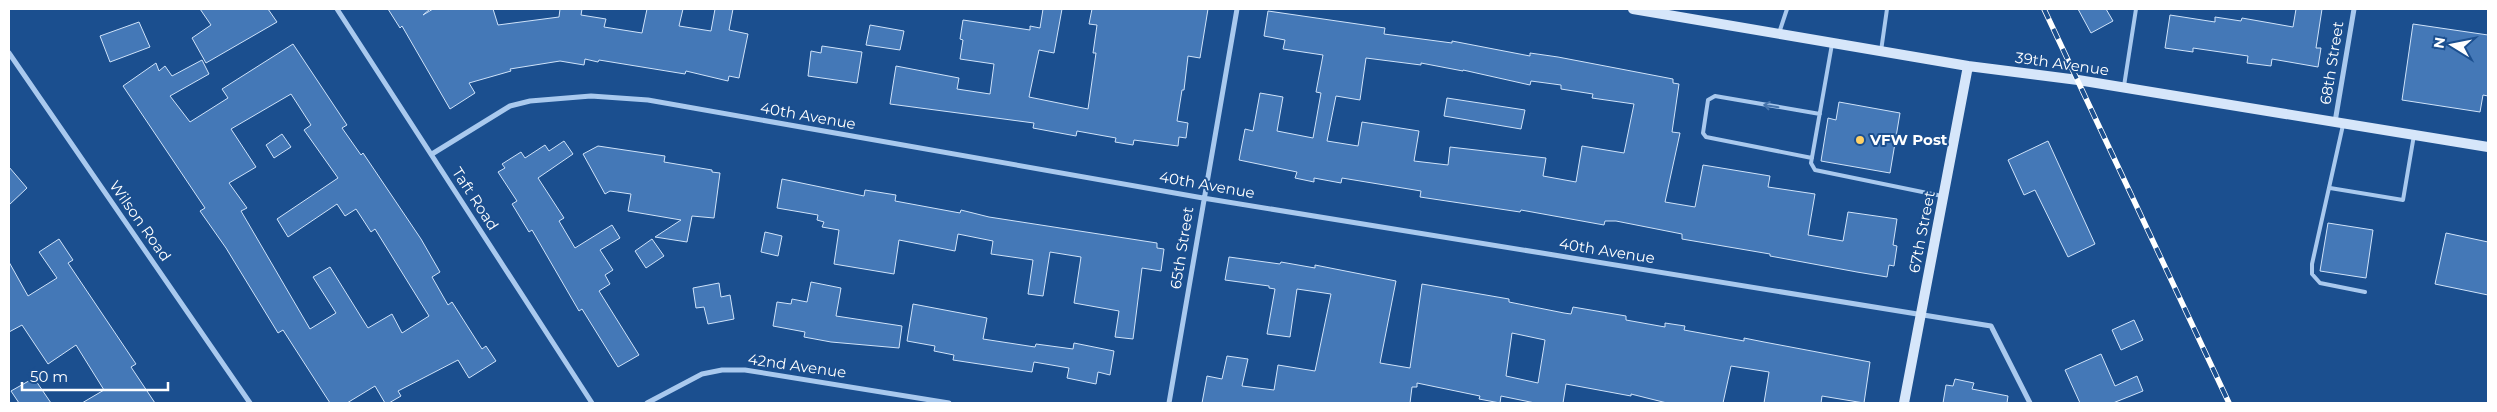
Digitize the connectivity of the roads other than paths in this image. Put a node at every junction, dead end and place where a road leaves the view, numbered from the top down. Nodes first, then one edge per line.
1 (337, 9) edge
2 (1237, 9) edge
3 (1632, 9) edge
4 (1787, 9) edge
5 (1887, 9) edge
6 (2136, 9) edge
7 (2354, 9) edge
8 (1778, 34) junction
9 (1832, 43) junction
10 (1881, 51) junction
11 (9, 53) edge
12 (1968, 66) junction
13 (2124, 88) junction
14 (1820, 114) junction
15 (2339, 122) junction
16 (2414, 135) junction
17 (2488, 147) edge
18 (432, 154) junction
19 (1812, 158) junction
20 (2330, 188) junction
21 (1944, 196) junction
22 (1203, 198) junction
23 (2365, 292) dead end
24 (1922, 314) junction
25 (250, 403) edge
26 (592, 403) edge
27 (647, 403) edge
28 (949, 403) edge
29 (1169, 403) edge
30 (1904, 403) edge
31 (2030, 403) edge

1 - 18 street, Taft Road
2 - 22 street, 65th Street
3 - 8 main road, 39th Avenue
4 - 8 lane
5 - 10 lane
6 - 13 lane
7 - 15 street, 68th Street
8 - 9 main road, 39th Avenue
9 - 10 main road, 39th Avenue
9 - 14 lane
10 - 12 main road, 39th Avenue
11 - 25 street, Wilson Road
12 - 13 main road, 39th Avenue
12 - 21 main road, 67th Street
13 - 15 main road, 39th Avenue
14 - 19 lane
14 -> 19 lane
15 - 16 main road, 39th Avenue
15 - 20 lane
16 - 17 main road, 39th Avenue
16 - 20 lane
18 - 22 street, 40th Avenue
18 - 26 street, Taft Road
19 - 21 lane
20 - 23 lane
21 - 24 main road, 67th Street
22 - 24 street, 40th Avenue
22 - 29 street, 65th Street
24 - 30 main road, 67th Street
24 - 31 street, 40th Avenue
27 - 28 street, 42nd Avenue

